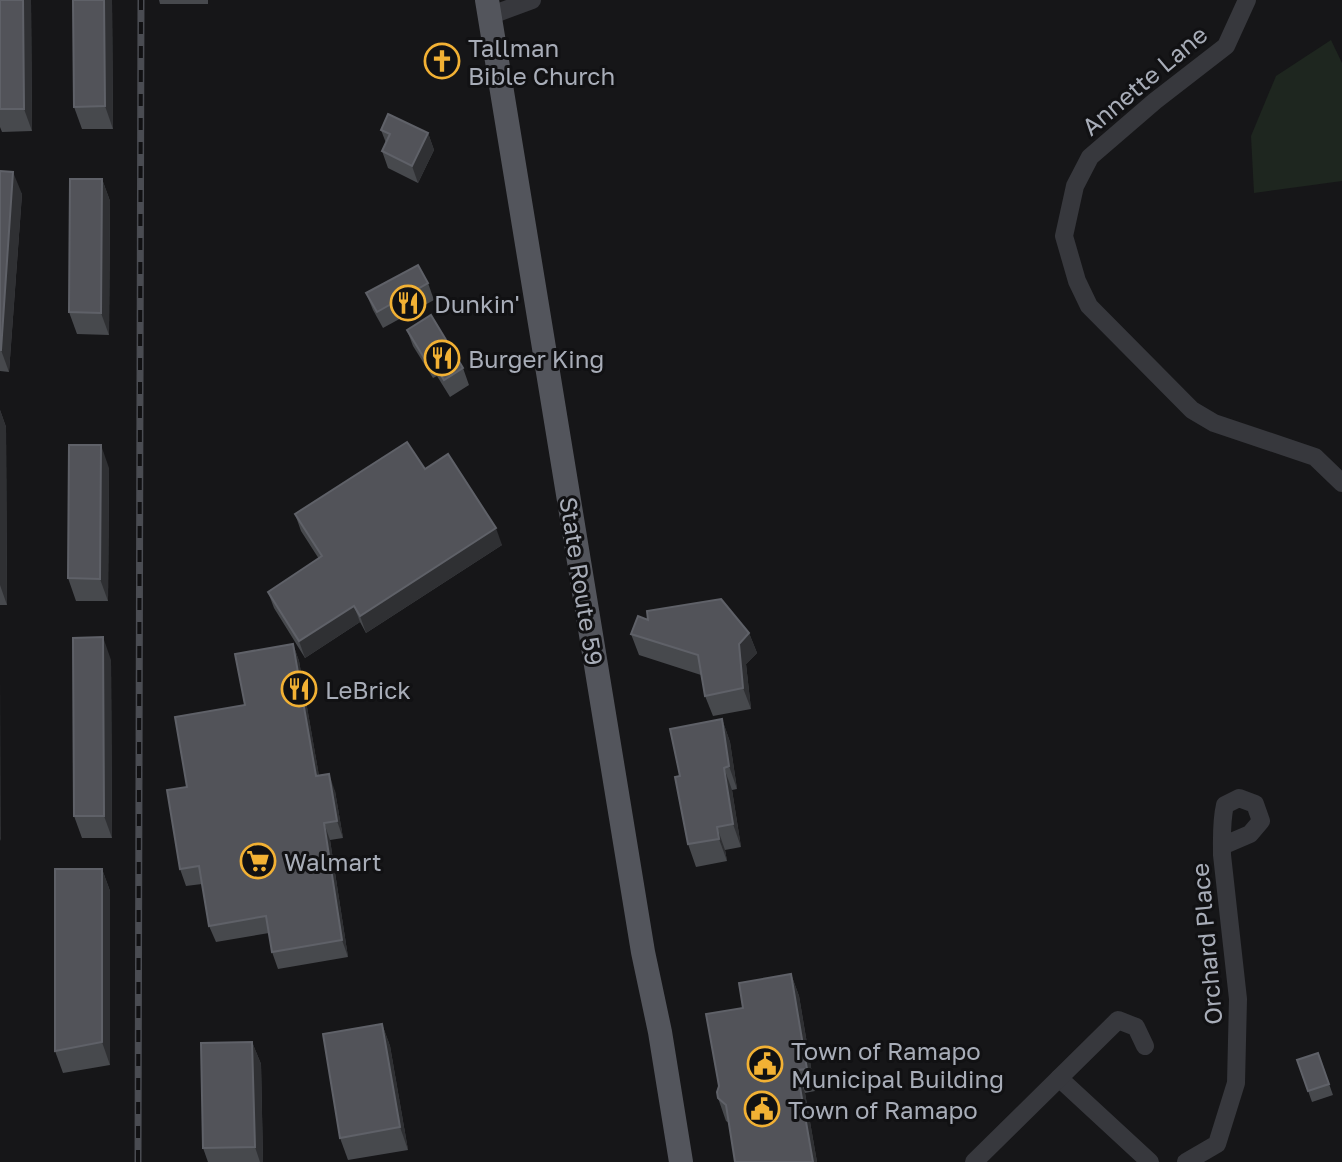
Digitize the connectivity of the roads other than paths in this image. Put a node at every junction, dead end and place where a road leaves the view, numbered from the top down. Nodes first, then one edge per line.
1 (532, 0) edge
2 (1247, 0) edge
3 (488, 8) edge
4 (1342, 483) edge
5 (1222, 846) dead end
6 (1145, 1046) dead end
7 (1059, 1078) junction
8 (681, 1162) edge
9 (974, 1162) edge
10 (1150, 1162) edge
11 (1186, 1162) edge

1 - 3 street
2 - 4 street, Annette Lane
3 - 8 main road, State Route 59
5 - 11 street, Orchard Place
6 - 7 street
7 - 9 street
7 - 10 street

